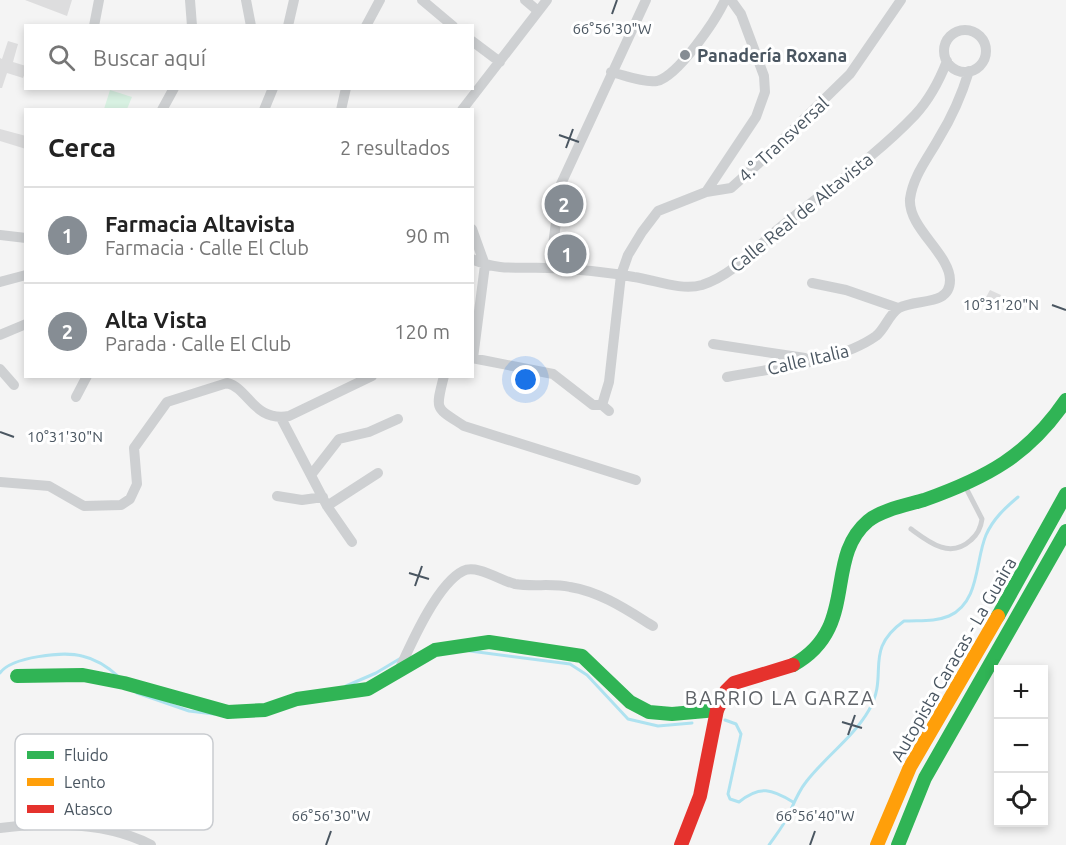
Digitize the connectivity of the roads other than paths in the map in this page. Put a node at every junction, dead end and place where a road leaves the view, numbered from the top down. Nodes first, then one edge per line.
1 (99, 0) edge
2 (190, 0) edge
3 (246, 0) edge
4 (294, 0) edge
5 (380, 0) edge
6 (422, 0) edge
7 (525, 0) edge
8 (547, 0) edge
9 (646, 0) edge
10 (725, 0) edge
11 (731, 0) edge
12 (901, 0) edge
13 (538, 11) junction
14 (94, 24) edge
15 (192, 24) edge
16 (251, 24) edge
17 (288, 24) edge
18 (367, 24) edge
19 (451, 24) edge
20 (474, 42) edge
21 (947, 61) junction
22 (500, 62) junction
23 (969, 71) junction
24 (611, 72) junction
25 (173, 90) edge
26 (346, 90) edge
27 (271, 92) edge
28 (163, 108) edge
29 (265, 108) edge
30 (341, 108) edge
31 (464, 108) edge
32 (706, 192) junction
33 (474, 235) edge
34 (0, 236) edge
35 (24, 238) edge
36 (474, 260) edge
37 (485, 265) junction
38 (550, 268) junction
39 (621, 275) junction
40 (24, 276) edge
41 (0, 282) edge
42 (812, 283) dead end
43 (476, 303) edge
44 (898, 309) junction
45 (24, 325) edge
46 (0, 335) edge
47 (474, 340) edge
48 (713, 344) dead end
49 (474, 358) edge
50 (813, 360) junction
51 (0, 369) edge
52 (727, 377) dead end
53 (86, 378) edge
54 (368, 378) edge
55 (443, 378) edge
56 (14, 385) dead end
57 (76, 397) dead end
58 (1066, 400) edge
59 (281, 417) junction
60 (398, 419) dead end
61 (378, 473) dead end
62 (311, 475) junction
63 (636, 480) dead end
64 (0, 482) edge
65 (965, 486) junction
66 (1066, 494) edge
67 (277, 496) dead end
68 (325, 502) junction
69 (911, 529) dead end
70 (1066, 531) edge
71 (352, 542) dead end
72 (653, 626) dead end
73 (399, 670) junction
74 (17, 676) dead end
75 (717, 710) junction
76 (15, 826) edge
77 (0, 828) edge
78 (109, 830) edge
79 (151, 845) edge
80 (681, 845) edge
81 (877, 845) edge
82 (898, 845) edge

1 - 14 street
2 - 15 street
3 - 16 street
4 - 17 street
5 - 18 street
6 - 19 street
7 - 13 street
8 - 13 street
9 - 24 street
10 - 24 street
11 - 32 street
12 - 32 street, 4.° Transversal
13 - 22 street
20 - 22 street
21 - 23 street
21 - 23 street
21 - 39 street, Calle Real de Altavista
22 - 31 street
23 - 44 street
24 - 38 street
25 - 28 street
26 - 30 street
27 - 29 street
32 - 39 street, 4.° Transversal
33 - 37 street
34 - 35 street
36 - 37 street, Calle Real de Altavista
37 - 38 street, Calle Real de Altavista
37 - 43 street
38 - 39 street, Calle Real de Altavista
39 - 49 street, 4.° Transversal
40 - 41 street
42 - 44 street
43 - 47 street
44 - 50 street, Calle Italia
45 - 46 street
48 - 50 street
50 - 52 street, Calle Italia
51 - 56 street
53 - 57 street
54 - 59 street
55 - 63 street
58 - 65 main road
59 - 62 street
59 - 64 street
60 - 62 street
61 - 68 street
62 - 68 street
65 - 69 lane
65 - 75 main road
66 - 81 main road, Autopista Caracas - La Guaira
67 - 68 street
68 - 71 street
70 - 82 main road, Autopista Caracas - La Guaira
72 - 73 street
73 - 74 main road
73 - 75 main road
75 - 80 main road
76 - 77 street
78 - 79 street

